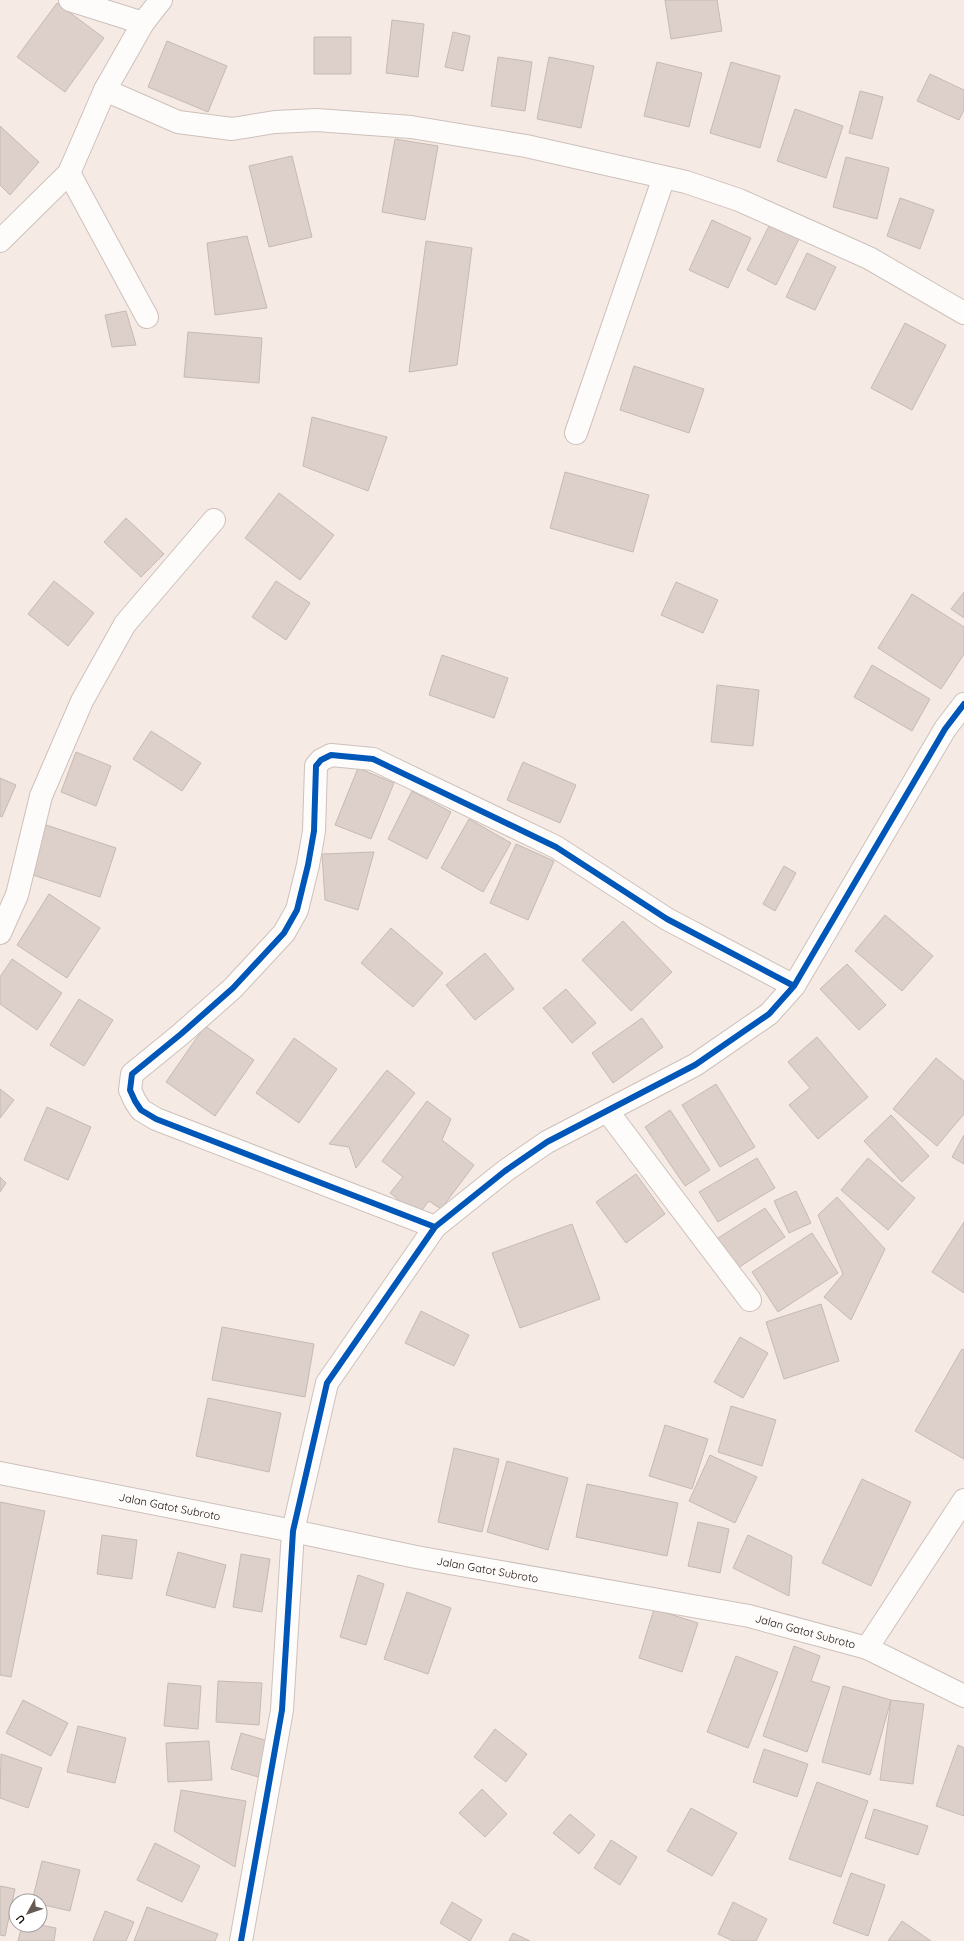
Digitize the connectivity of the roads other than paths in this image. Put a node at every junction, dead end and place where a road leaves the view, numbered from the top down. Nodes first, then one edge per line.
1 (70, 0) edge
2 (161, 0) edge
3 (143, 23) junction
4 (106, 90) junction
5 (69, 173) junction
6 (664, 177) junction
7 (0, 241) edge
8 (964, 313) edge
9 (147, 317) dead end
10 (576, 433) dead end
11 (214, 520) dead end
12 (964, 704) edge
13 (0, 933) edge
14 (794, 986) junction
15 (608, 1112) junction
16 (435, 1227) junction
17 (750, 1300) dead end
18 (0, 1473) edge
19 (964, 1500) edge
20 (294, 1531) junction
21 (867, 1648) junction
22 (964, 1696) edge
23 (241, 1941) edge

1 - 3 street
2 - 3 street
3 - 4 street
4 - 5 street
4 - 6 street
5 - 7 street
5 - 9 street
6 - 8 street
6 - 10 street
11 - 13 street
12 - 14 street
14 - 15 street
14 - 16 street
15 - 16 street
15 - 17 street
16 - 20 street
18 - 20 street, Jalan Gatot Subroto
19 - 21 street
20 - 21 street, Jalan Gatot Subroto
20 - 23 street
21 - 22 street, Jalan Gatot Subroto

